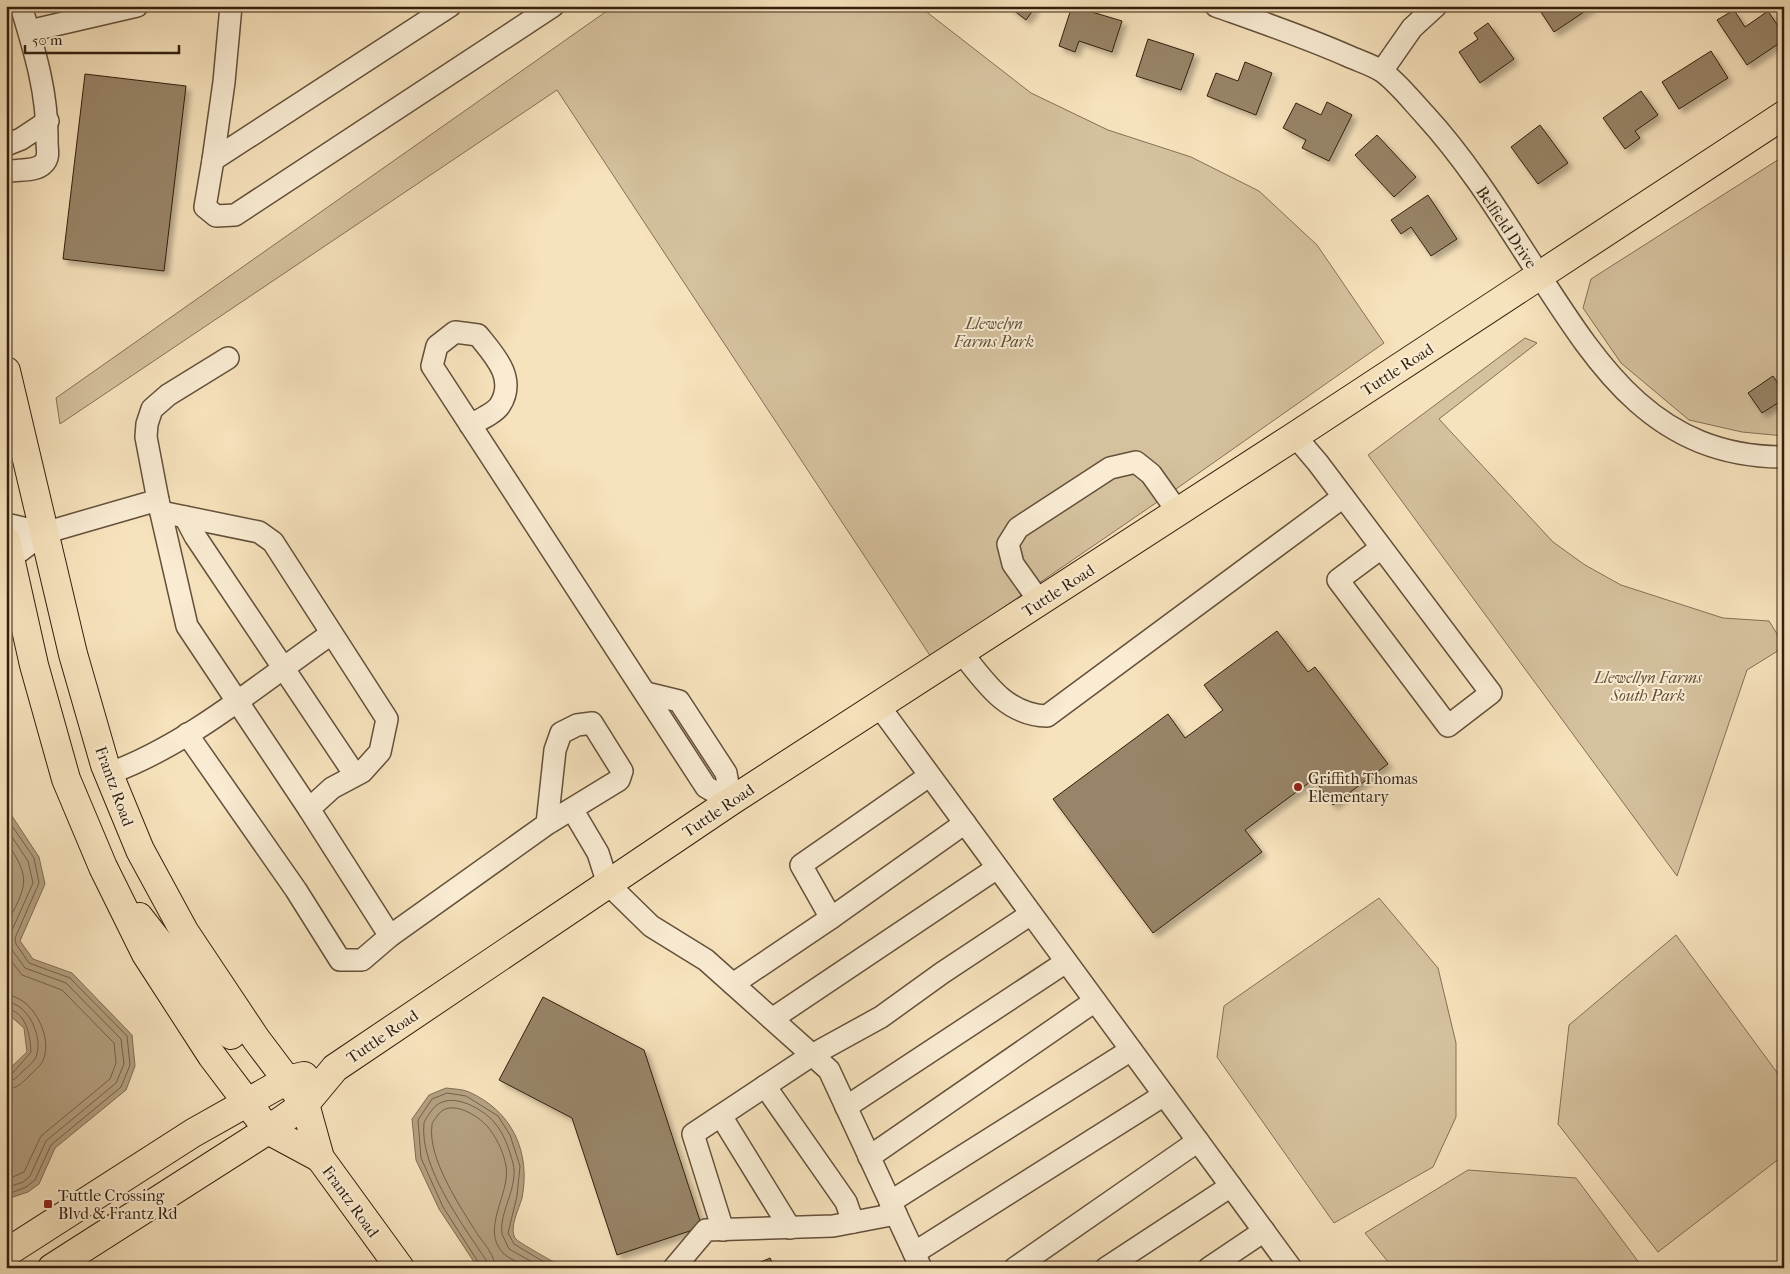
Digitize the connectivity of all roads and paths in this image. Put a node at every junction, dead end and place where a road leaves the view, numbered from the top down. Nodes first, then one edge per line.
1 (21, 6) edge
2 (137, 6) edge
3 (231, 6) edge
4 (450, 6) edge
5 (553, 6) edge
6 (1216, 6) edge
7 (1436, 6) edge
8 (29, 32) junction
9 (1382, 71) junction
10 (1784, 115) edge
11 (48, 121) junction
12 (6, 145) edge
13 (213, 160) junction
14 (6, 172) edge
15 (1539, 275) junction
16 (228, 358) dead end
17 (6, 372) edge
18 (470, 425) dead end
19 (1294, 436) junction
20 (1784, 457) edge
21 (1344, 497) junction
22 (160, 506) junction
23 (1178, 512) junction
24 (185, 517) junction
25 (6, 524) edge
26 (44, 533) junction
27 (1381, 548) junction
28 (8, 552) edge
29 (1040, 602) junction
30 (331, 634) junction
31 (962, 653) junction
32 (282, 668) junction
33 (237, 700) junction
34 (879, 706) junction
35 (187, 734) junction
36 (108, 774) junction
37 (355, 775) junction
38 (930, 776) junction
39 (731, 801) junction
40 (309, 809) junction
41 (572, 809) junction
42 (547, 824) junction
43 (965, 824) junction
44 (997, 868) junction
45 (111, 884) junction
46 (608, 884) junction
47 (1031, 914) junction
48 (831, 918) junction
49 (390, 936) junction
50 (1066, 962) junction
51 (733, 984) junction
52 (1095, 1001) junction
53 (772, 1019) junction
54 (1130, 1050) junction
55 (812, 1055) junction
56 (335, 1068) junction
57 (281, 1084) junction
58 (765, 1086) junction
59 (1164, 1095) junction
60 (246, 1102) junction
61 (305, 1104) junction
62 (846, 1107) junction
63 (721, 1116) junction
64 (268, 1130) junction
65 (1198, 1140) junction
66 (869, 1156) junction
67 (320, 1158) junction
68 (1231, 1186) junction
69 (893, 1208) junction
70 (853, 1222) junction
71 (790, 1228) junction
72 (723, 1230) junction
73 (1264, 1231) junction
74 (6, 1253) edge
75 (918, 1261) edge
76 (52, 1268) edge
77 (400, 1268) edge
78 (674, 1268) edge
79 (1015, 1268) edge
80 (1106, 1268) edge
81 (1209, 1268) edge
82 (1291, 1268) edge

1 - 8 street
2 - 8 street
3 - 13 street
4 - 13 street
5 - 13 street
6 - 9 street, Belfield Drive
7 - 9 street
8 - 11 street
9 - 15 street, Belfield Drive
10 - 15 main road, Tuttle Road
11 - 12 street
11 - 14 street
15 - 19 main road, Tuttle Road
15 - 20 street, Belfield Drive
16 - 22 street
17 - 26 main road, Frantz Road
18 - 39 street
19 - 21 street
19 - 23 main road, Tuttle Road
21 - 27 street
21 - 31 street
22 - 24 street
22 - 26 street
22 - 33 street
23 - 29 main road, Tuttle Road
23 - 29 street
24 - 30 street
24 - 32 street
25 - 26 street
26 - 28 street
26 - 36 main road, Frantz Road
27 - 27 street
28 - 45 main road, Frantz Road
29 - 31 main road, Tuttle Road
30 - 32 street
30 - 37 street
31 - 34 main road, Tuttle Road
32 - 33 street
32 - 37 street
33 - 35 street
33 - 40 street
34 - 38 street
34 - 39 main road, Tuttle Road
35 - 36 street
35 - 49 street
36 - 57 main road, Frantz Road
37 - 40 street
38 - 43 street
38 - 48 street
39 - 46 main road, Tuttle Road
40 - 49 street
41 - 42 street
41 - 42 street
41 - 46 street
42 - 49 street
43 - 44 street
43 - 48 street
44 - 47 street
44 - 53 street
45 - 57 main road
45 - 60 main road, Frantz Road
46 - 51 street
46 - 56 main road, Tuttle Road
47 - 50 street
47 - 55 street
48 - 51 street
50 - 52 street
50 - 62 street
51 - 53 street
52 - 54 street
52 - 66 street
53 - 55 street
54 - 59 street
54 - 69 street
55 - 58 street
55 - 62 street
56 - 57 main road
56 - 61 main road
57 - 60 main road
57 - 61 main road
58 - 63 street
58 - 70 street
59 - 65 street
59 - 75 street
60 - 64 main road, Frantz Road
60 - 74 main road
61 - 64 main road
61 - 67 main road, Frantz Road
62 - 66 street
63 - 71 street
63 - 72 street
64 - 67 main road, Frantz Road
64 - 76 main road
65 - 68 street
65 - 79 street
66 - 69 street
67 - 77 main road, Frantz Road
68 - 73 street
68 - 80 street
69 - 70 street
69 - 75 street
70 - 71 street
71 - 72 street
72 - 78 street
73 - 81 street
73 - 82 street

